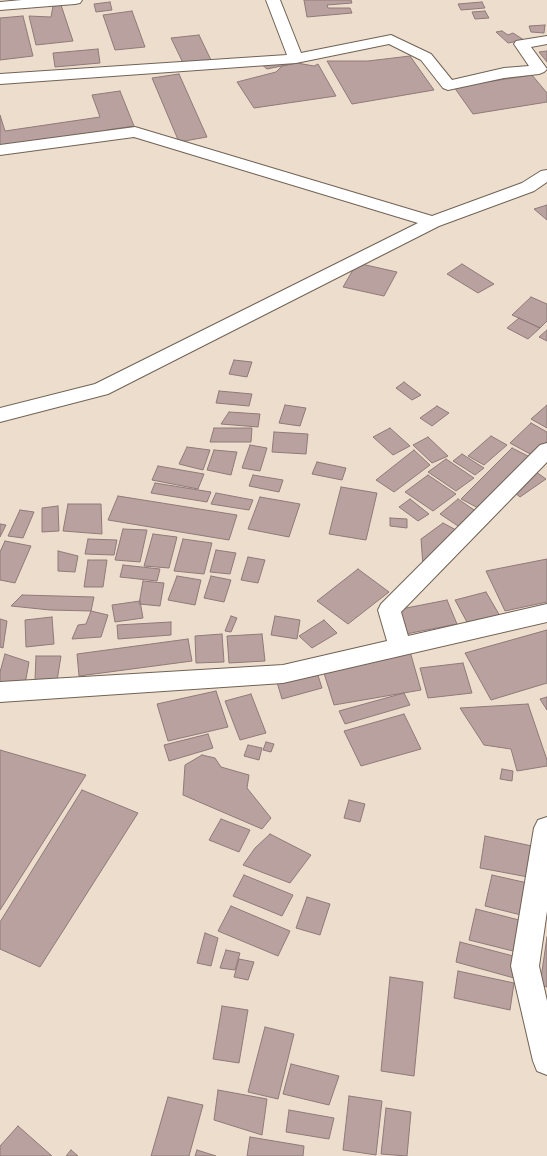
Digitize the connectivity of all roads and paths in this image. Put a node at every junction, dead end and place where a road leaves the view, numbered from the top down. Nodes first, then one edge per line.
1 (75, 0) edge
2 (272, 0) edge
3 (0, 6) edge
4 (547, 40) edge
5 (296, 59) junction
6 (543, 73) edge
7 (0, 79) edge
8 (0, 150) edge
9 (547, 175) edge
10 (433, 222) junction
11 (0, 415) edge
12 (547, 450) edge
13 (547, 613) edge
14 (400, 647) junction
15 (0, 692) edge
16 (547, 828) edge
17 (547, 1061) edge

1 - 3 street
2 - 5 street
4 - 6 street
5 - 6 street
5 - 7 street
8 - 10 street
9 - 10 street
10 - 11 street
12 - 14 street
13 - 14 street
14 - 15 street
16 - 17 street

